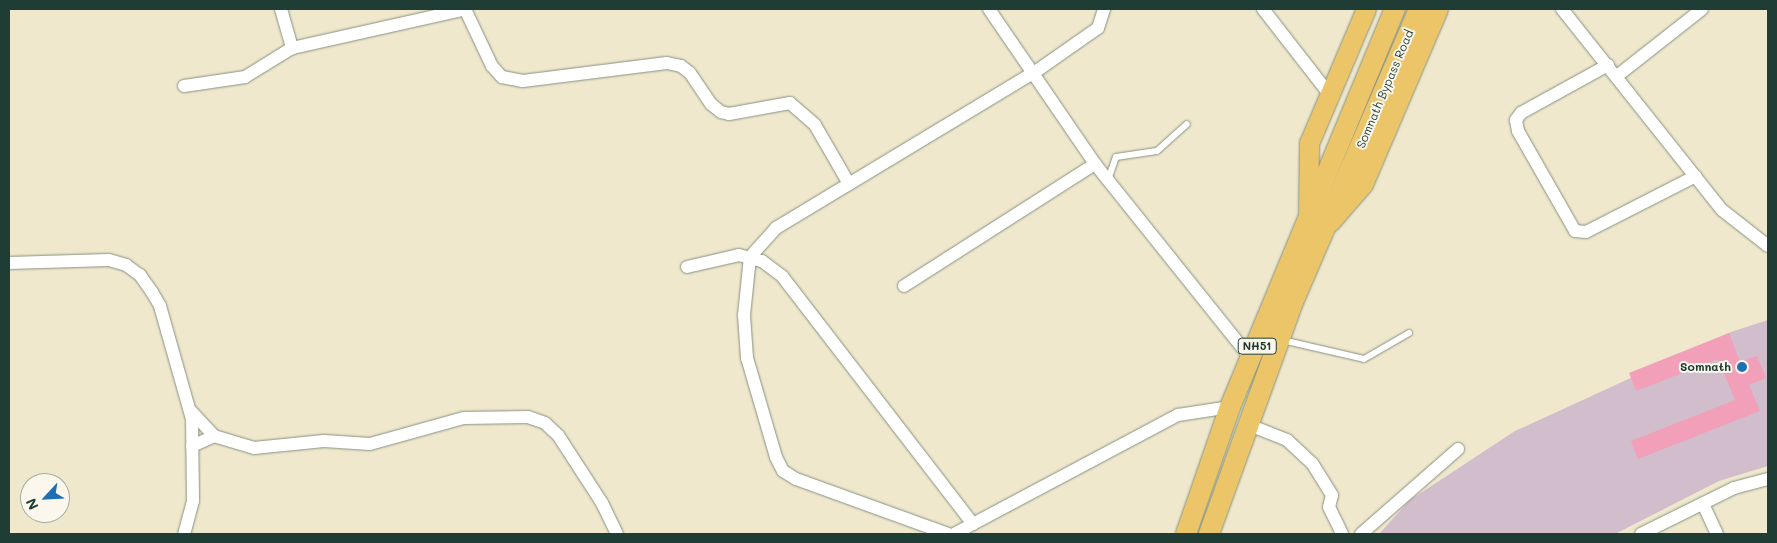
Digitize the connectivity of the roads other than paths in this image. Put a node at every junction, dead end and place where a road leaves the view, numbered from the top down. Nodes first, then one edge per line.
1 (281, 9) edge
2 (466, 9) edge
3 (989, 9) edge
4 (1104, 9) edge
5 (1263, 9) edge
6 (1366, 9) edge
7 (1395, 9) edge
8 (1419, 9) edge
9 (1438, 9) edge
10 (1562, 9) edge
11 (1702, 9) edge
12 (292, 48) junction
13 (1608, 64) junction
14 (1035, 72) junction
15 (1617, 76) junction
16 (184, 86) dead end
17 (1330, 95) junction
18 (1187, 124) dead end
19 (1095, 164) junction
20 (1696, 176) junction
21 (1108, 181) junction
22 (849, 184) junction
23 (1316, 224) junction
24 (1768, 246) edge
25 (750, 257) junction
26 (9, 263) edge
27 (687, 267) dead end
28 (904, 286) dead end
29 (1409, 333) dead end
30 (1279, 340) junction
31 (1251, 359) junction
32 (1230, 407) junction
33 (190, 410) junction
34 (1248, 425) junction
35 (214, 436) junction
36 (192, 446) junction
37 (1458, 449) dead end
38 (1768, 479) edge
39 (1703, 504) junction
40 (973, 524) junction
41 (184, 534) edge
42 (617, 534) edge
43 (948, 534) edge
44 (954, 534) edge
45 (1186, 534) edge
46 (1209, 534) edge
47 (1342, 534) edge
48 (1361, 534) edge
49 (1641, 534) edge
50 (1717, 534) edge

1 - 12 street
2 - 12 street
2 - 22 street
3 - 14 street
4 - 14 street
5 - 17 street
6 - 17 main road
7 - 23 highway, Somnath Bypass Road / NH51
8 - 23 highway, Somnath Bypass Road / NH51
9 - 23 main road
10 - 13 street
11 - 15 street
12 - 16 street
13 - 15 street
13 - 20 street
14 - 19 street
14 - 22 street
15 - 20 street
17 - 23 main road
18 - 21 lane
19 - 21 street
19 - 28 street
20 - 24 street
21 - 31 street
22 - 25 street
23 - 30 highway, NH51
23 - 31 highway, NH51
25 - 27 street
25 - 40 street
25 - 43 street
26 - 33 street
29 - 30 lane
30 - 34 highway, NH51
31 - 32 highway, NH51
32 - 40 street
32 - 45 highway, NH51
33 - 35 street
33 - 36 street
34 - 46 highway, NH51
34 - 47 street
35 - 36 street
35 - 42 street
36 - 41 street
37 - 48 street
38 - 39 street
39 - 49 street
39 - 50 street
40 - 44 street

